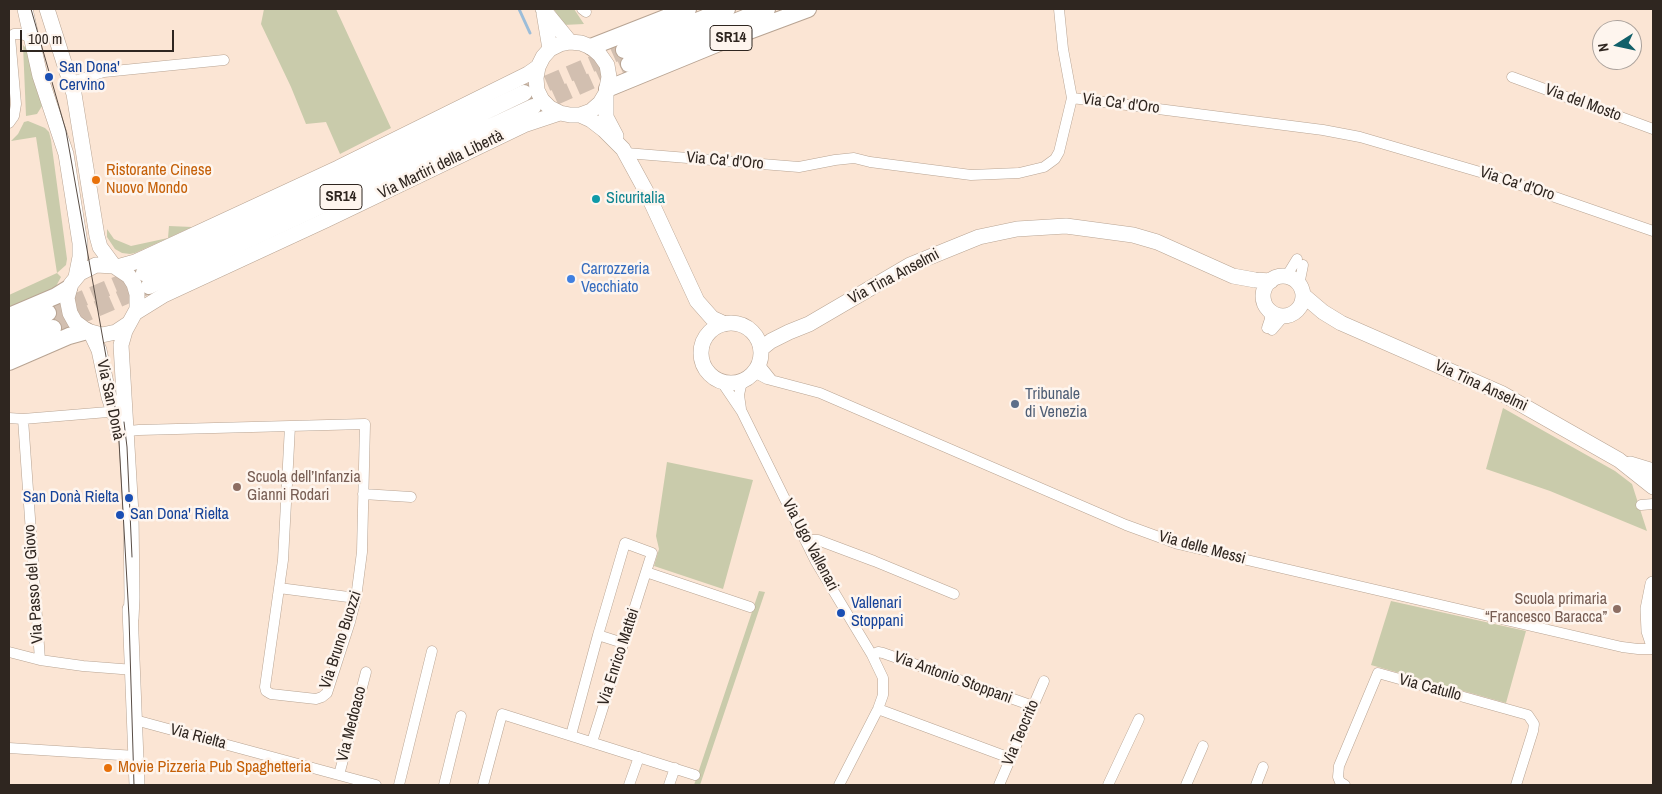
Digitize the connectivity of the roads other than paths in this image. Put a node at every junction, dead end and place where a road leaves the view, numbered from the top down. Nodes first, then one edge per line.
1 (25, 9) edge
2 (46, 9) edge
3 (543, 9) edge
4 (688, 9) edge
5 (727, 9) edge
6 (767, 9) edge
7 (808, 9) edge
8 (1059, 9) edge
9 (30, 37) junction
10 (570, 42) junction
11 (591, 47) junction
12 (550, 49) junction
13 (224, 60) dead end
14 (538, 67) junction
15 (1512, 77) dead end
16 (71, 82) junction
17 (607, 91) junction
18 (1072, 98) junction
19 (529, 100) tunnel mouth
20 (560, 114) junction
21 (580, 115) junction
22 (9, 123) edge
23 (1653, 129) edge
24 (624, 151) junction
25 (1653, 231) edge
26 (115, 267) junction
27 (1234, 276) junction
28 (1286, 277) junction
29 (146, 280) tunnel mouth
30 (1271, 281) junction
31 (73, 282) junction
32 (1301, 290) junction
33 (697, 301) junction
34 (1266, 304) junction
35 (1288, 315) junction
36 (9, 316) edge
37 (132, 319) junction
38 (1339, 321) junction
39 (725, 324) junction
40 (9, 331) edge
41 (750, 331) junction
42 (89, 332) junction
43 (789, 332) junction
44 (704, 340) junction
45 (9, 347) edge
46 (9, 362) edge
47 (758, 362) junction
48 (721, 381) junction
49 (742, 381) junction
50 (119, 411) junction
51 (742, 412) junction
52 (9, 418) edge
53 (23, 419) junction
54 (290, 426) junction
55 (122, 432) junction
56 (1619, 460) junction
57 (1653, 471) edge
58 (1653, 487) edge
59 (363, 494) junction
60 (410, 497) dead end
61 (1653, 504) edge
62 (1641, 505) dead end
63 (806, 540) junction
64 (646, 572) junction
65 (1653, 584) edge
66 (279, 588) junction
67 (954, 594) dead end
68 (356, 598) junction
69 (750, 607) dead end
70 (131, 618) junction
71 (598, 634) junction
72 (1651, 637) edge
73 (623, 643) junction
74 (1653, 648) edge
75 (432, 651) dead end
76 (9, 652) edge
77 (872, 655) junction
78 (40, 660) junction
79 (134, 670) junction
80 (366, 672) dead end
81 (1044, 681) dead end
82 (1033, 706) junction
83 (878, 709) junction
84 (461, 716) dead end
85 (1139, 719) dead end
86 (135, 720) junction
87 (571, 735) junction
88 (592, 742) junction
89 (1203, 746) dead end
90 (9, 748) edge
91 (136, 756) junction
92 (639, 757) junction
93 (1010, 758) junction
94 (1264, 767) dead end
95 (675, 768) junction
96 (339, 775) junction
97 (695, 775) dead end
98 (137, 785) edge
99 (376, 785) edge
100 (399, 785) edge
101 (444, 785) edge
102 (483, 785) edge
103 (629, 785) edge
104 (669, 785) edge
105 (840, 785) edge
106 (999, 785) edge
107 (1108, 785) edge
108 (1186, 785) edge
109 (1256, 785) edge
110 (1345, 785) edge
111 (1516, 785) edge

1 - 9 street, Via San Donà
2 - 16 street, Via San Donà
3 - 10 street
3 - 12 street
4 - 11 main road
5 - 6 main road, SR14
7 - 17 main road, SR14
8 - 18 street
9 - 22 street
9 - 31 street, Via San Donà
10 - 11 street
10 - 12 street
11 - 17 street
12 - 14 street
13 - 16 street
14 - 20 street
14 - 26 street
15 - 23 street, Via del Mosto
16 - 26 street, Via San Donà
17 - 21 street
17 - 24 street
18 - 24 street, Via Ca' d'Oro
18 - 25 street, Via Ca' d'Oro
19 - 29 main road, Via Martiri della Libertà / SR14
20 - 21 street
20 - 37 street, Via Martiri della Libertà
21 - 24 street
24 - 33 street
26 - 31 street
26 - 37 street, Via San Donà
27 - 30 street
27 - 34 street
27 - 43 street, Via Tina Anselmi
28 - 30 street
28 - 32 street
28 - 32 street
30 - 34 street
31 - 36 main road
31 - 42 street, Via San Donà
32 - 35 street
32 - 38 street
33 - 39 street
33 - 44 street
34 - 35 street
34 - 35 street
35 - 38 street
37 - 42 street, Via San Donà
37 - 50 street, Via San Donà
38 - 56 street, Via Tina Anselmi
39 - 41 street
39 - 44 street
40 - 45 main road
41 - 43 street, Via Tina Anselmi
41 - 47 street
42 - 46 main road
42 - 50 street, Via San Donà
43 - 47 street, Via Tina Anselmi
44 - 48 street
47 - 49 street
47 - 74 street, Via delle Messi
48 - 49 street
48 - 51 street, Via Ugo Vallenari
49 - 51 street, Via Ugo Vallenari
50 - 53 street
50 - 55 street, Via San Donà
51 - 63 street, Via Ugo Vallenari
52 - 53 street
53 - 78 street, Via Passo del Giovo
54 - 55 street, Via Bruno Buozzi
54 - 59 street, Via Bruno Buozzi
54 - 66 street, Via Bruno Buozzi
55 - 70 street, Via San Donà
55 - 70 street, Via San Donà
56 - 57 street, Via Tina Anselmi
56 - 58 street, Via Tina Anselmi
59 - 60 street
59 - 68 street, Via Bruno Buozzi
61 - 62 street
63 - 67 street
63 - 77 street, Via Ugo Vallenari
64 - 69 street
64 - 71 street, Via Enrico Mattei
64 - 73 street, Via Enrico Mattei
65 - 72 street
66 - 68 street
66 - 68 street, Via Bruno Buozzi
70 - 79 street, Via San Donà
71 - 73 street
71 - 87 street
73 - 88 street, Via Enrico Mattei
75 - 100 street
76 - 78 street
77 - 82 street, Via Antonio Stoppani
77 - 83 street, Via Ugo Vallenari
78 - 79 street
79 - 86 street, Via San Donà
80 - 96 street, Via Medoaco
81 - 82 street, Via Teocrito
82 - 93 street, Via Teocrito
83 - 93 street
83 - 105 street, Via Ugo Vallenari
84 - 101 street
85 - 107 street
86 - 91 street, Via San Donà
86 - 96 street, Via Rielta
87 - 88 street
87 - 102 street
88 - 92 street
89 - 108 street
90 - 91 street
91 - 98 street, Via San Donà
92 - 95 street
92 - 103 street
93 - 106 street, Via Teocrito
94 - 109 street
95 - 97 street
95 - 104 street
96 - 99 street, Via Rielta
110 - 111 street, Via Catullo

